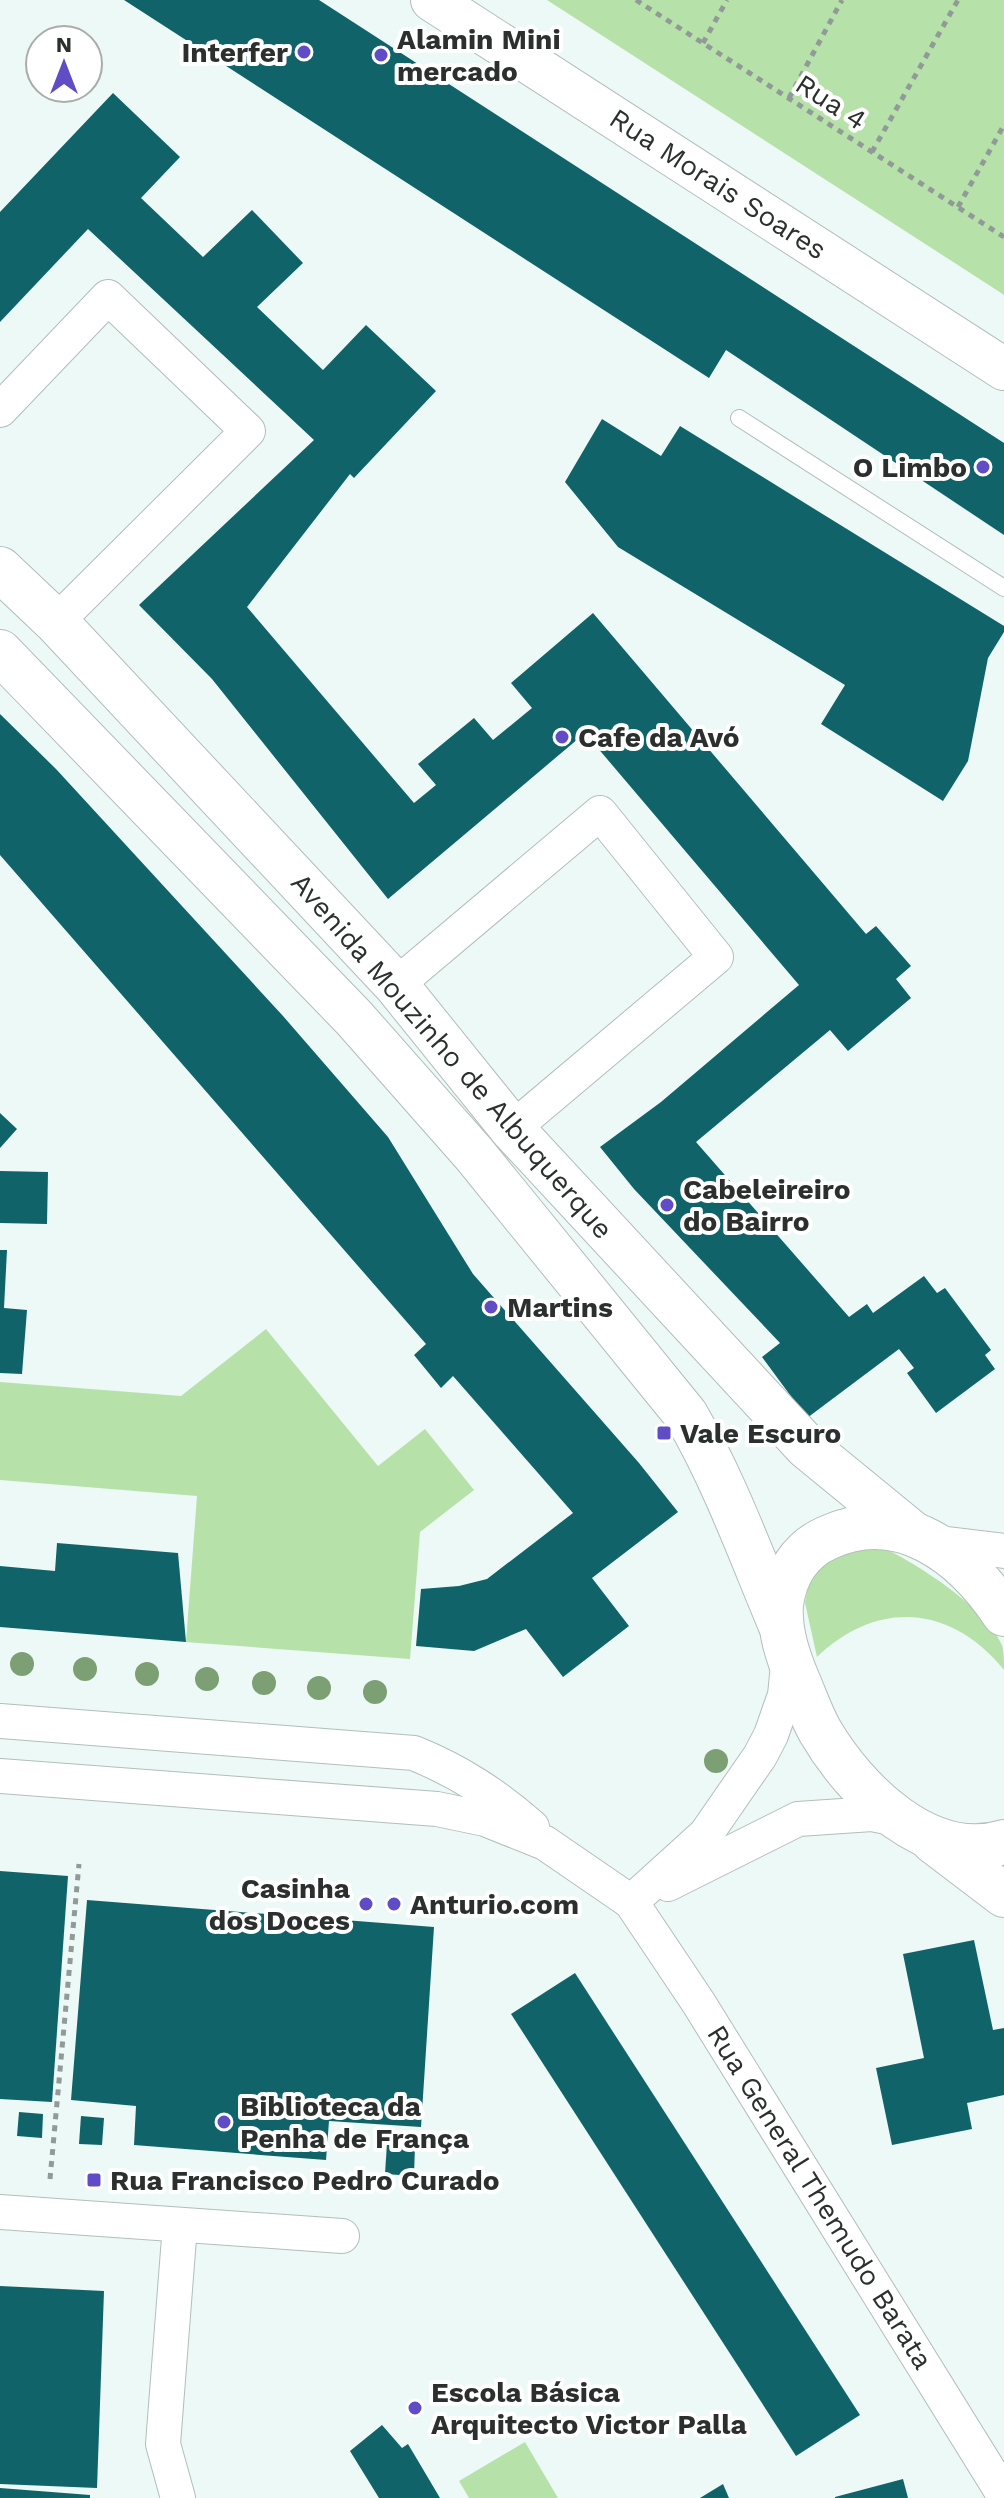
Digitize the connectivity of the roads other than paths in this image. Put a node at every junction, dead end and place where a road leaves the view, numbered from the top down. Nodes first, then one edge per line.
1 (432, 0) edge
2 (1004, 369) edge
3 (0, 410) edge
4 (739, 418) dead end
5 (0, 569) edge
6 (1004, 588) edge
7 (56, 622) junction
8 (8, 660) edge
9 (396, 985) junction
10 (354, 1018) junction
11 (512, 1129) junction
12 (474, 1154) junction
13 (922, 1538) junction
14 (1004, 1551) edge
15 (1004, 1614) edge
16 (785, 1640) junction
17 (0, 1721) edge
18 (83, 1727) junction
19 (0, 1776) edge
20 (78, 1782) junction
21 (911, 1825) junction
22 (1004, 1842) edge
23 (562, 1854) junction
24 (1004, 1895) edge
25 (631, 1902) junction
26 (0, 2212) edge
27 (180, 2225) junction
28 (342, 2236) dead end
29 (1004, 2495) edge
30 (178, 2498) edge

1 - 2 street, Rua Morais Soares
3 - 7 street
4 - 6 lane
5 - 7 main road, Avenida Mouzinho de Albuquerque
7 - 8 main road
7 - 9 main road, Avenida Mouzinho de Albuquerque
8 - 10 main road, Avenida Mouzinho de Albuquerque
9 - 10 main road
9 - 11 main road, Avenida Mouzinho de Albuquerque
9 - 11 street
10 - 12 main road, Avenida Mouzinho de Albuquerque
11 - 12 main road
11 - 13 main road, Avenida Mouzinho de Albuquerque
12 - 16 main road, Avenida Mouzinho de Albuquerque
13 - 14 street
13 - 15 main road, Avenida Mouzinho de Albuquerque
13 - 16 main road
16 - 21 main road, Avenida Mouzinho de Albuquerque
16 - 25 street
17 - 18 street
18 - 20 street
18 - 23 street
19 - 20 street
20 - 23 street
21 - 22 main road
21 - 24 main road
21 - 25 street
23 - 25 street
25 - 29 street, Rua General Themudo Barata
26 - 27 street
27 - 28 street
27 - 30 street

